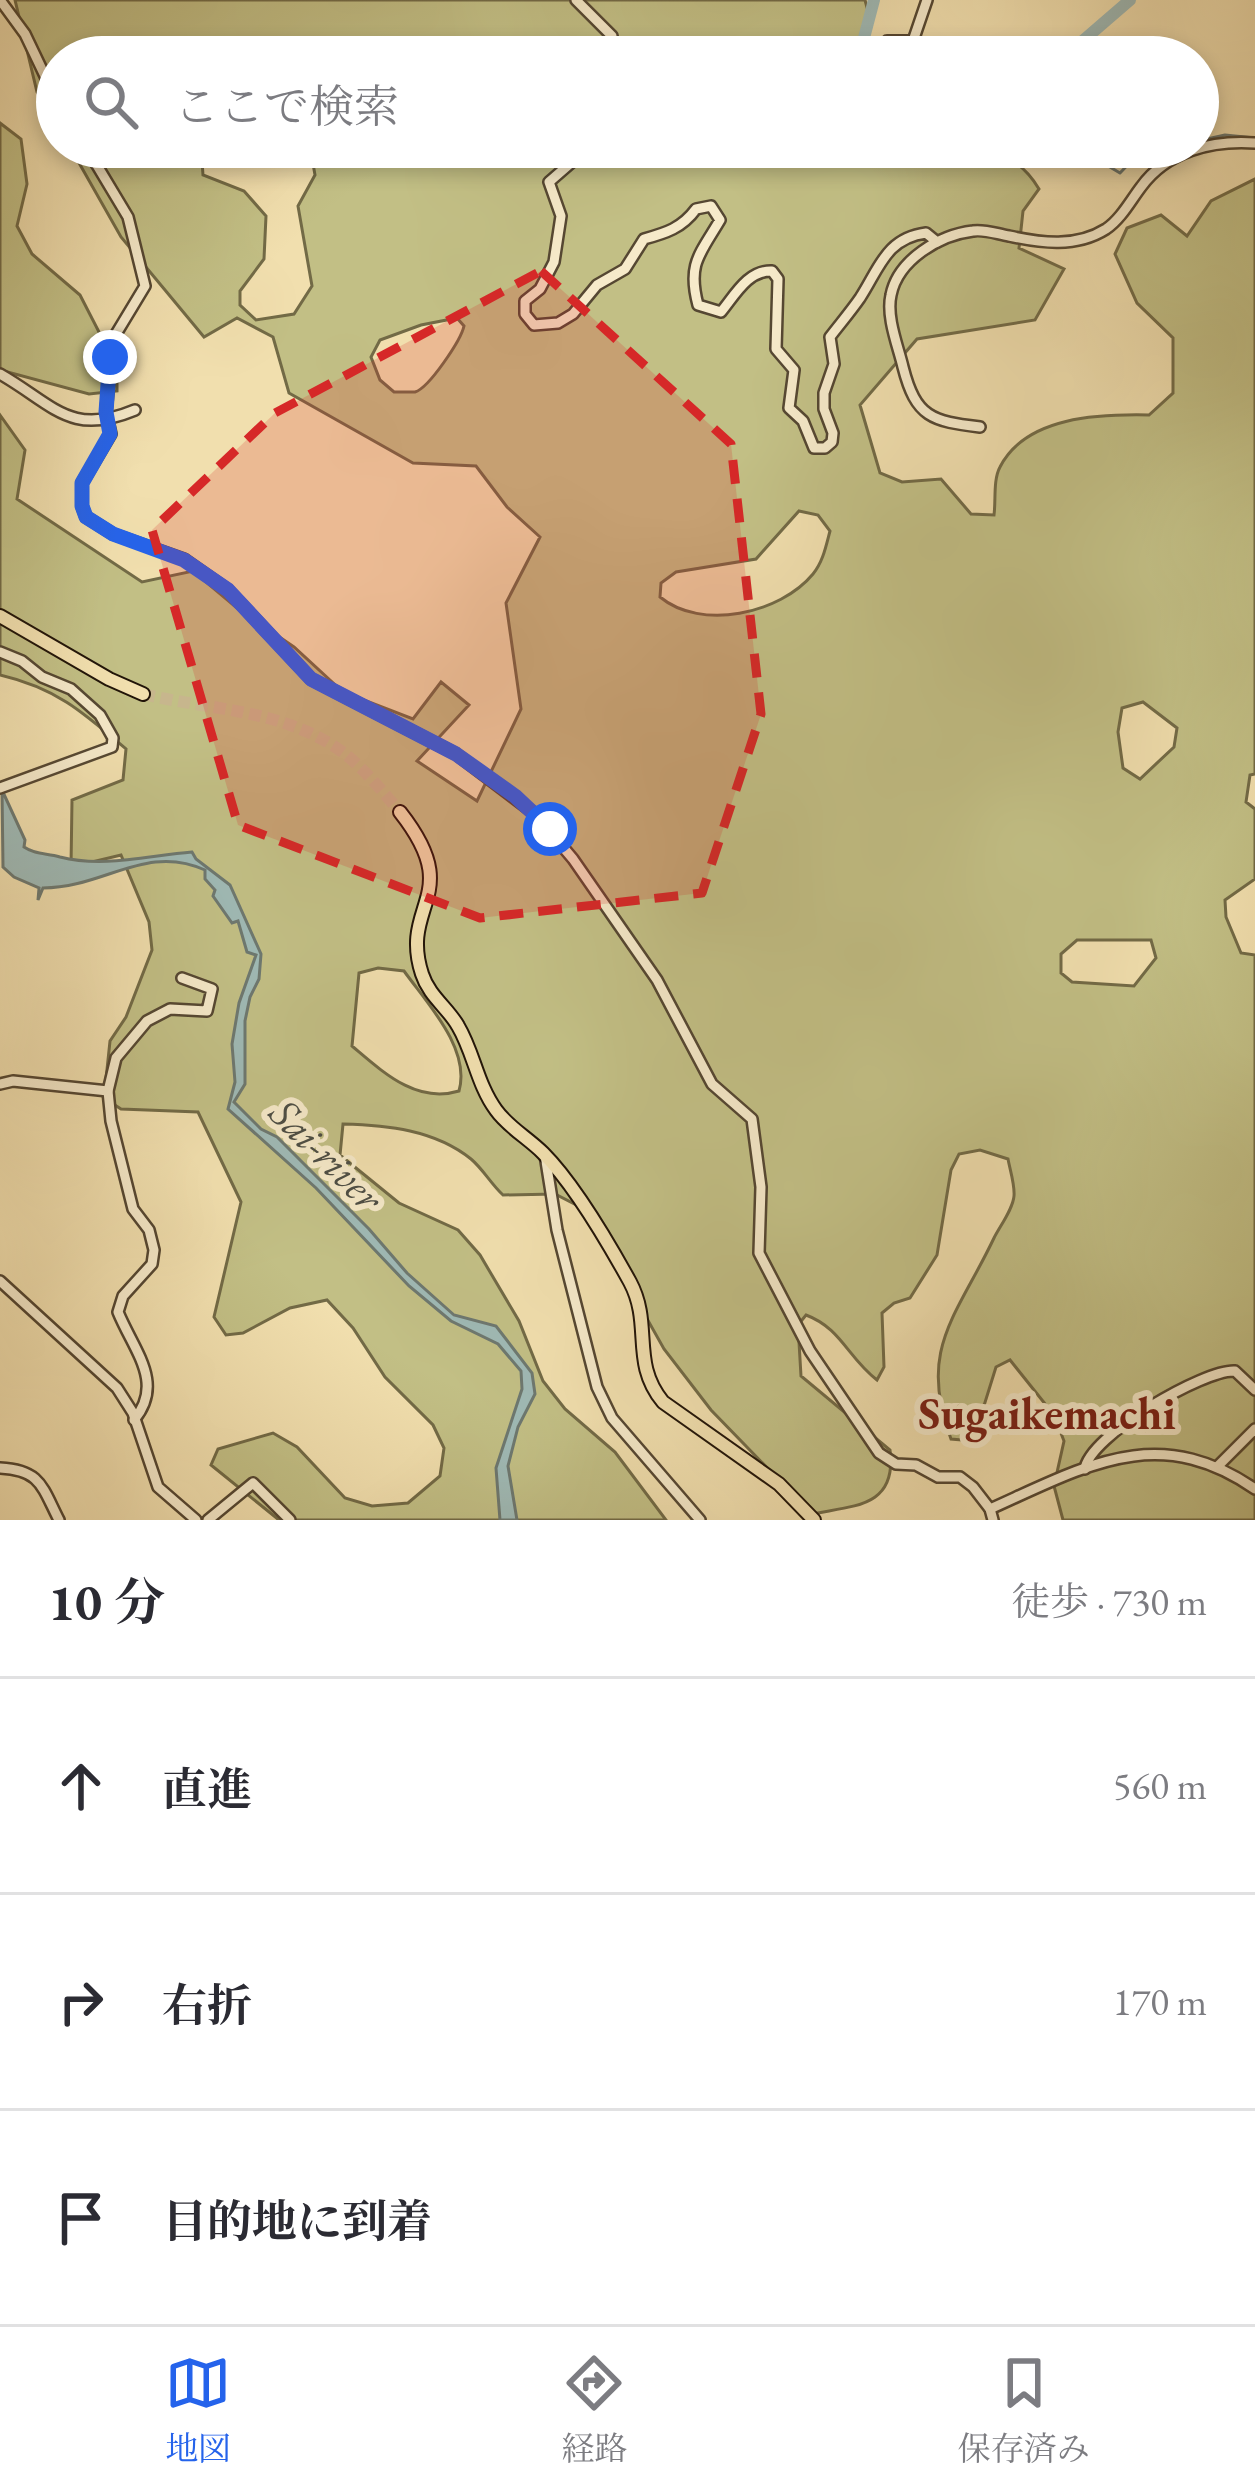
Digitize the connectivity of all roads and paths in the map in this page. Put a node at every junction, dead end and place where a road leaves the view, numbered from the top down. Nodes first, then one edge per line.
1 (0, 0) edge
2 (576, 0) edge
3 (927, 0) edge
4 (612, 36) edge
5 (914, 36) edge
6 (36, 57) edge
7 (1219, 143) edge
8 (1255, 143) edge
9 (99, 168) edge
10 (565, 168) edge
11 (1159, 168) edge
12 (938, 242) junction
13 (0, 374) edge
14 (135, 410) dead end
15 (107, 422) junction
16 (980, 427) dead end
17 (0, 616) edge
18 (0, 652) edge
19 (143, 694) tunnel mouth
20 (0, 788) edge
21 (400, 812) tunnel mouth
22 (182, 978) dead end
23 (0, 1084) edge
24 (108, 1091) junction
25 (545, 1155) junction
26 (0, 1281) edge
27 (1255, 1390) edge
28 (134, 1420) junction
29 (1255, 1429) edge
30 (1218, 1466) junction
31 (0, 1468) edge
32 (1085, 1469) junction
33 (1255, 1490) edge
34 (992, 1515) edge
35 (59, 1520) edge
36 (196, 1520) edge
37 (208, 1520) edge
38 (290, 1520) edge
39 (700, 1520) edge
40 (814, 1520) edge

1 - 6 street
2 - 4 street
3 - 5 street
7 - 8 street
9 - 15 street
10 - 12 street
11 - 12 street
12 - 16 street
13 - 15 street
14 - 15 street
15 - 34 street
17 - 19 main road
18 - 20 street
21 - 25 main road
22 - 24 street
23 - 24 street
24 - 28 street
25 - 39 street
25 - 40 main road
26 - 28 street
27 - 32 street
28 - 36 street
29 - 30 street
30 - 32 street
30 - 33 street
31 - 35 street
32 - 34 street
37 - 38 street

